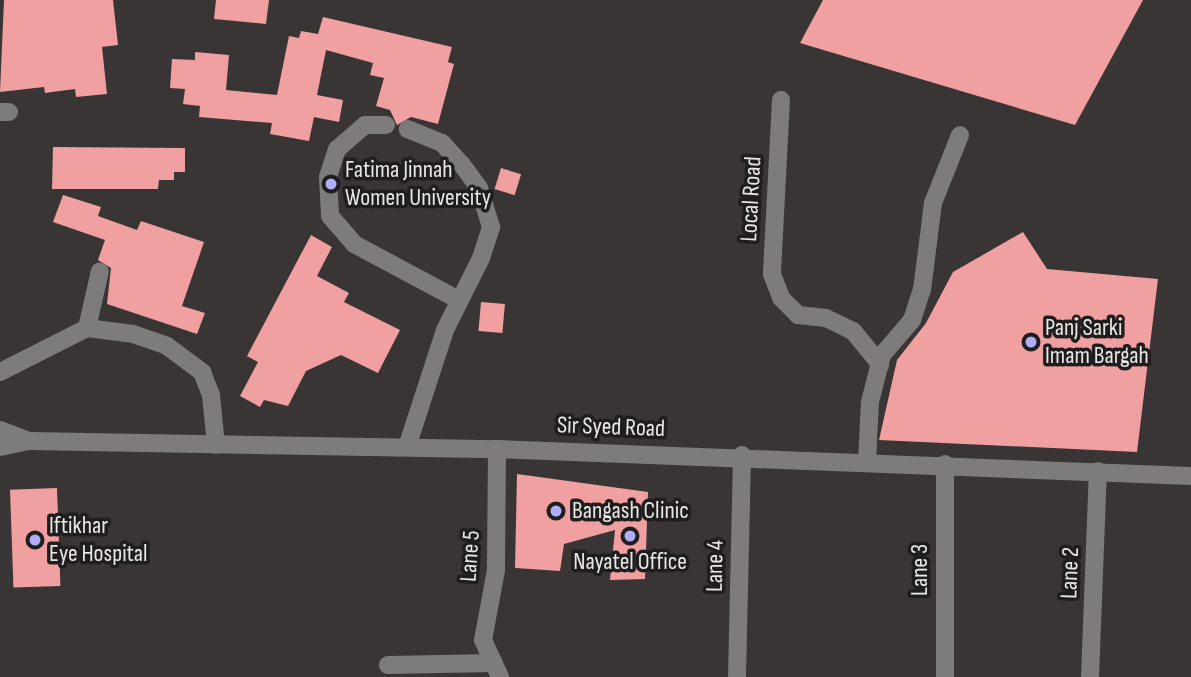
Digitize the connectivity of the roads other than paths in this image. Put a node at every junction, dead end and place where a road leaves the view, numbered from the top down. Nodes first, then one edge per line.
1 (781, 100) dead end
2 (386, 125) dead end
3 (408, 129) dead end
4 (960, 135) dead end
5 (100, 271) dead end
6 (457, 299) junction
7 (87, 328) junction
8 (880, 364) junction
9 (0, 372) edge
10 (0, 430) edge
11 (29, 441) junction
12 (216, 444) junction
13 (0, 447) edge
14 (407, 447) junction
15 (497, 449) junction
16 (742, 455) junction
17 (867, 461) junction
18 (945, 464) junction
19 (1098, 471) junction
20 (1191, 476) edge
21 (388, 665) dead end
22 (497, 670) edge
23 (737, 677) edge
24 (944, 677) edge
25 (1090, 677) edge

1 - 8 street, Local Road
2 - 6 street
3 - 6 street
4 - 8 street
5 - 7 street
6 - 14 street
7 - 9 street
7 - 12 street
8 - 17 street
10 - 11 street, Sir Syed Road
11 - 12 street, Sir Syed Road
11 - 13 street, Sir Syed Road
12 - 14 street, Sir Syed Road
14 - 15 street, Sir Syed Road
15 - 16 street, Sir Syed Road
15 - 22 street, Lane 5
16 - 17 street, Sir Syed Road
16 - 23 street, Lane 4
17 - 18 street, Sir Syed Road
18 - 19 street, Sir Syed Road
18 - 24 street, Lane 3
19 - 20 street, Sir Syed Road
19 - 25 street, Lane 2
21 - 22 street, Lane 5

